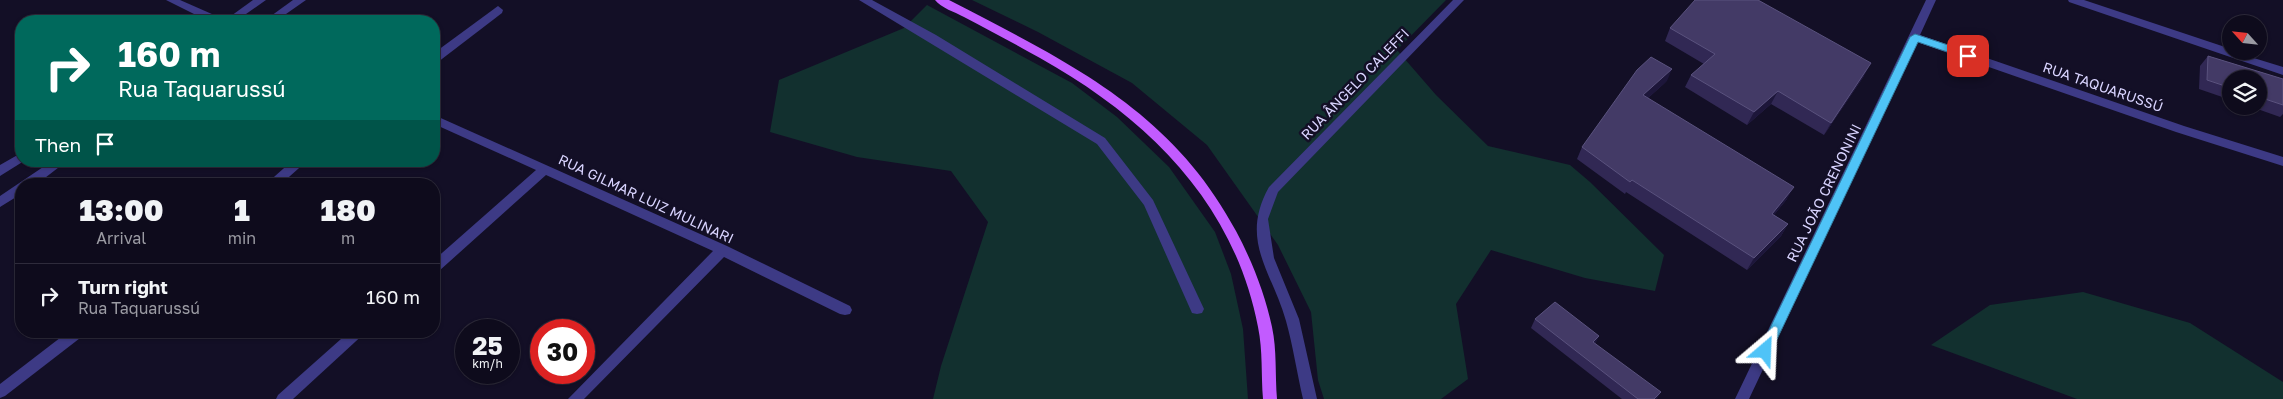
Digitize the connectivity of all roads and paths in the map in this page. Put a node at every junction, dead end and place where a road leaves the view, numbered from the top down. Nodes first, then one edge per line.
1 (171, 0) edge
2 (261, 0) edge
3 (301, 0) edge
4 (864, 0) edge
5 (940, 0) edge
6 (1459, 0) edge
7 (1931, 0) edge
8 (2073, 0) edge
9 (498, 10) dead end
10 (204, 15) edge
11 (238, 15) edge
12 (278, 15) edge
13 (1915, 37) junction
14 (440, 54) edge
15 (2283, 71) edge
16 (440, 122) edge
17 (15, 161) edge
18 (2283, 162) edge
19 (52, 167) edge
20 (293, 167) edge
21 (545, 170) junction
22 (0, 171) edge
23 (36, 178) edge
24 (280, 178) edge
25 (15, 192) edge
26 (0, 202) edge
27 (722, 250) junction
28 (440, 262) edge
29 (1197, 309) dead end
30 (845, 310) dead end
31 (70, 338) edge
32 (352, 338) edge
33 (0, 392) edge
34 (283, 399) edge
35 (575, 399) edge
36 (1270, 399) edge
37 (1310, 399) edge
38 (1742, 399) edge

1 - 10 street
2 - 11 street
3 - 12 street
4 - 29 street
5 - 36 main road
6 - 37 street, RUA ÂNGELO CALEFFI
7 - 13 street, RUA JOÃO CRENONINI
8 - 15 street
9 - 14 street
13 - 18 street, RUA TAQUARUSSÚ
13 - 38 street, RUA JOÃO CRENONINI
16 - 21 street, RUA GILMAR LUIZ MULINARI
17 - 22 street
19 - 23 street
20 - 24 street
21 - 27 street, RUA GILMAR LUIZ MULINARI
21 - 28 street
25 - 26 street
27 - 30 street, RUA GILMAR LUIZ MULINARI
27 - 35 street
31 - 33 street
32 - 34 street

